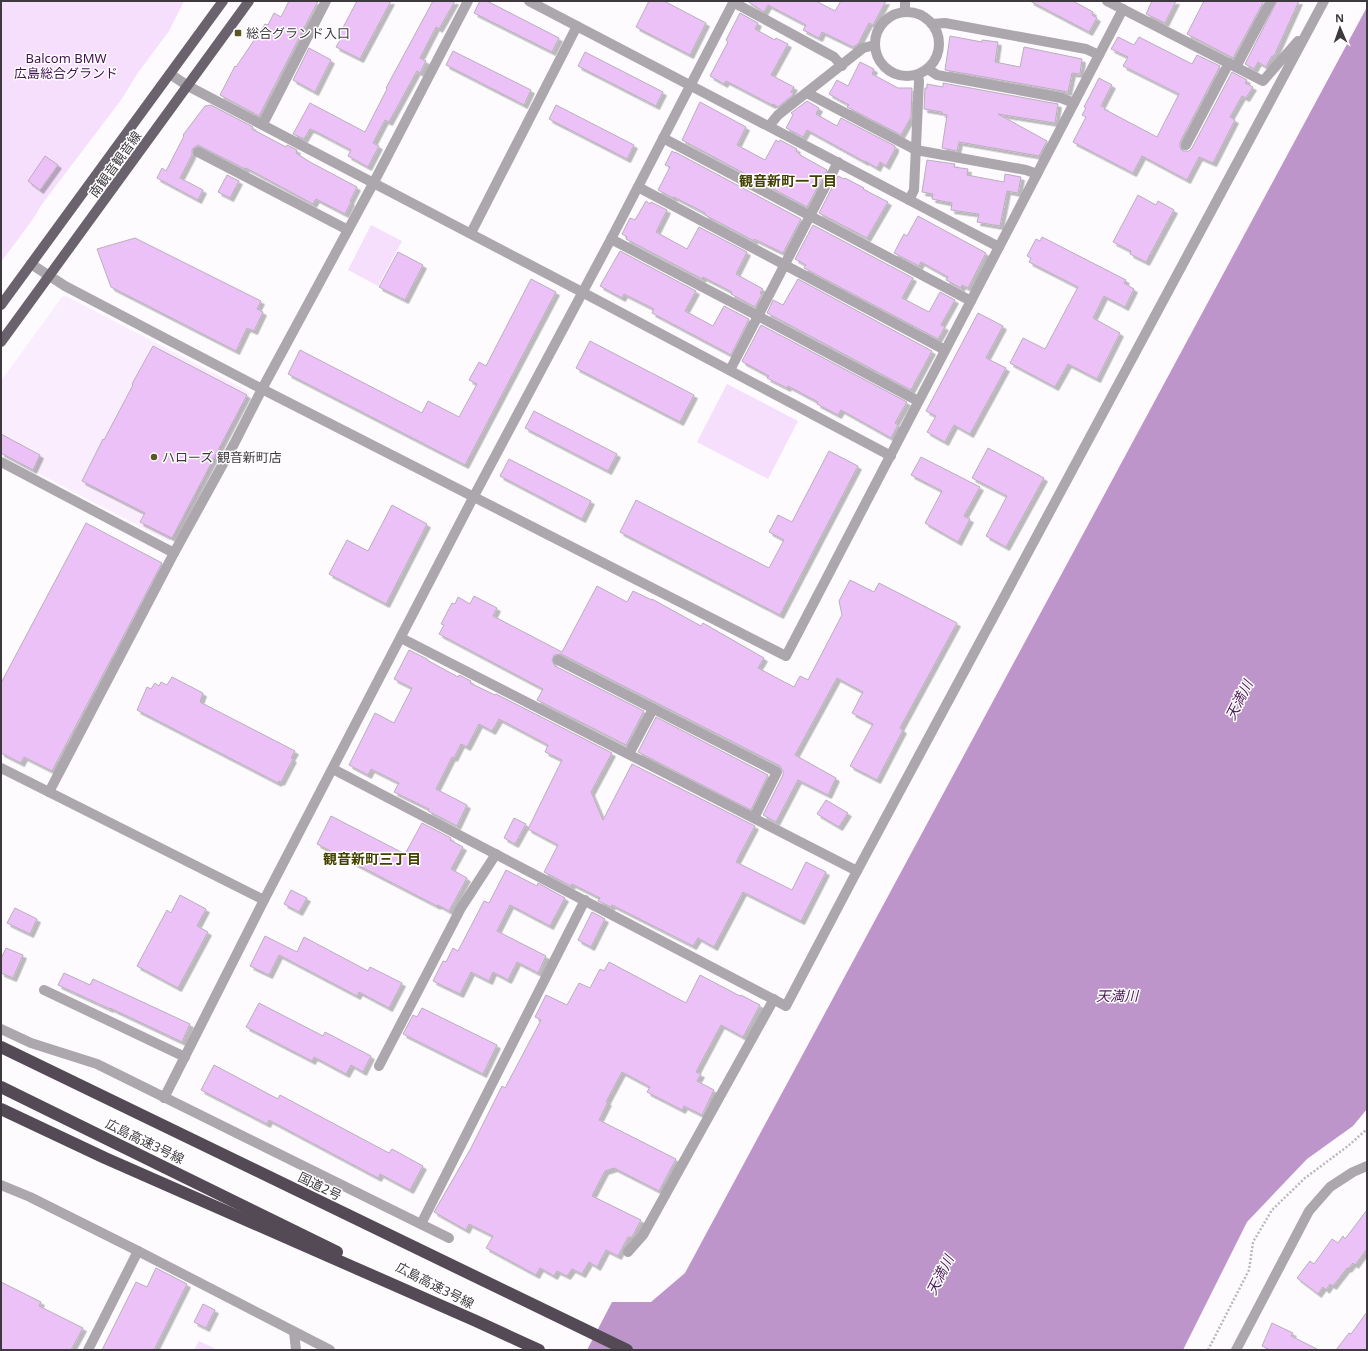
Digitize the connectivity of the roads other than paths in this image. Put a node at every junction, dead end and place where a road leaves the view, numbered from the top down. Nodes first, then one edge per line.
1 (223, 1) edge
2 (249, 1) edge
3 (326, 1) edge
4 (468, 1) edge
5 (529, 1) edge
6 (905, 1) edge
7 (1107, 1) edge
8 (1270, 1) edge
9 (1324, 1) edge
10 (734, 2) edge
11 (1123, 9) junction
12 (905, 12) junction
13 (932, 24) junction
14 (577, 26) junction
15 (1309, 28) junction
16 (875, 45) junction
17 (1099, 55) junction
18 (1232, 65) junction
19 (842, 66) junction
20 (928, 69) junction
21 (170, 74) junction
22 (918, 75) junction
23 (690, 85) junction
24 (188, 86) junction
25 (807, 92) junction
26 (1074, 103) junction
27 (262, 124) junction
28 (769, 126) junction
29 (663, 138) junction
30 (1186, 145) dead end
31 (916, 150) junction
32 (198, 152) dead end
33 (838, 162) junction
34 (1037, 174) junction
35 (374, 182) junction
36 (638, 187) junction
37 (909, 200) junction
38 (810, 216) junction
39 (348, 230) junction
40 (471, 233) junction
41 (611, 240) junction
42 (999, 247) junction
43 (31, 264) junction
44 (784, 266) junction
45 (49, 276) junction
46 (582, 292) junction
47 (971, 301) junction
48 (1, 305) edge
49 (758, 316) junction
50 (1, 342) edge
51 (945, 350) junction
52 (730, 370) junction
53 (262, 389) junction
54 (918, 401) junction
55 (891, 456) junction
56 (1, 462) edge
57 (474, 496) junction
58 (174, 553) junction
59 (401, 638) junction
60 (558, 660) dead end
61 (653, 709) junction
62 (629, 754) junction
63 (1, 768) edge
64 (333, 769) junction
65 (49, 792) junction
66 (754, 818) junction
67 (496, 854) junction
68 (857, 871) junction
69 (264, 900) junction
70 (585, 900) junction
71 (44, 990) dead end
72 (774, 999) junction
73 (1, 1029) edge
74 (1, 1047) edge
75 (185, 1057) junction
76 (378, 1066) dead end
77 (1, 1087) edge
78 (164, 1098) junction
79 (1, 1109) edge
80 (1367, 1166) edge
81 (1, 1185) edge
82 (422, 1224) junction
83 (449, 1238) dead end
84 (138, 1251) junction
85 (628, 1252) dead end
86 (476, 1321) junction
87 (294, 1332) junction
88 (88, 1350) edge
89 (296, 1350) edge
90 (330, 1350) edge
91 (539, 1350) edge
92 (627, 1350) edge
93 (1236, 1350) edge

1 - 21 main road, 南観音観音線
2 - 24 main road, 南観音観音線
3 - 27 street
4 - 35 street
5 - 14 street
6 - 12 street
7 - 11 street
8 - 18 street
9 - 15 street
10 - 19 street
10 - 23 street
11 - 17 street
11 - 18 street
12 - 13 street
12 - 16 street
13 - 17 street
13 - 20 street
14 - 23 street
14 - 40 street
15 - 18 street
15 - 68 street
16 - 19 street
16 - 22 street
17 - 26 street
18 - 30 street
19 - 25 street
20 - 22 street
20 - 26 street
21 - 24 street
21 - 43 main road, 南観音観音線
22 - 31 street
23 - 28 street
23 - 29 street
24 - 27 street
24 - 45 main road, 南観音観音線
25 - 28 street
25 - 31 street
26 - 34 street
27 - 35 street
28 - 33 street
29 - 36 street
29 - 38 street
31 - 34 street
31 - 37 street
32 - 39 street
33 - 37 street
33 - 38 street
34 - 42 street
35 - 39 street
35 - 40 street
36 - 41 street
36 - 44 street
37 - 42 street
38 - 44 street
38 - 47 street
39 - 53 street
40 - 46 street
41 - 46 street
41 - 49 street
42 - 47 street
43 - 45 street
43 - 48 main road, 南観音観音線
44 - 49 street
44 - 51 street
45 - 50 main road, 南観音観音線
45 - 53 street
46 - 52 street
46 - 57 street
47 - 51 street
49 - 52 street
49 - 54 street
51 - 54 street
52 - 55 street
53 - 57 street
53 - 58 street
54 - 55 street
55 - 57 street
56 - 58 street
57 - 59 street
58 - 65 street
59 - 62 street
59 - 64 street
60 - 61 street
61 - 62 street
61 - 66 street
62 - 66 street
63 - 65 street
64 - 67 street
64 - 69 street
65 - 69 street
66 - 68 street
67 - 70 street
67 - 76 street
68 - 72 street
69 - 75 street
70 - 72 street
70 - 82 street
71 - 75 street
72 - 85 street
73 - 78 street
74 - 92 highway, 国道2号
75 - 78 street
77 - 86 highway, 広島高速3号線
78 - 82 street
79 - 86 highway, 広島高速3号線
80 - 93 street
81 - 84 street
82 - 83 street
84 - 87 street
84 - 88 street
86 - 91 highway
87 - 89 street
87 - 90 street

